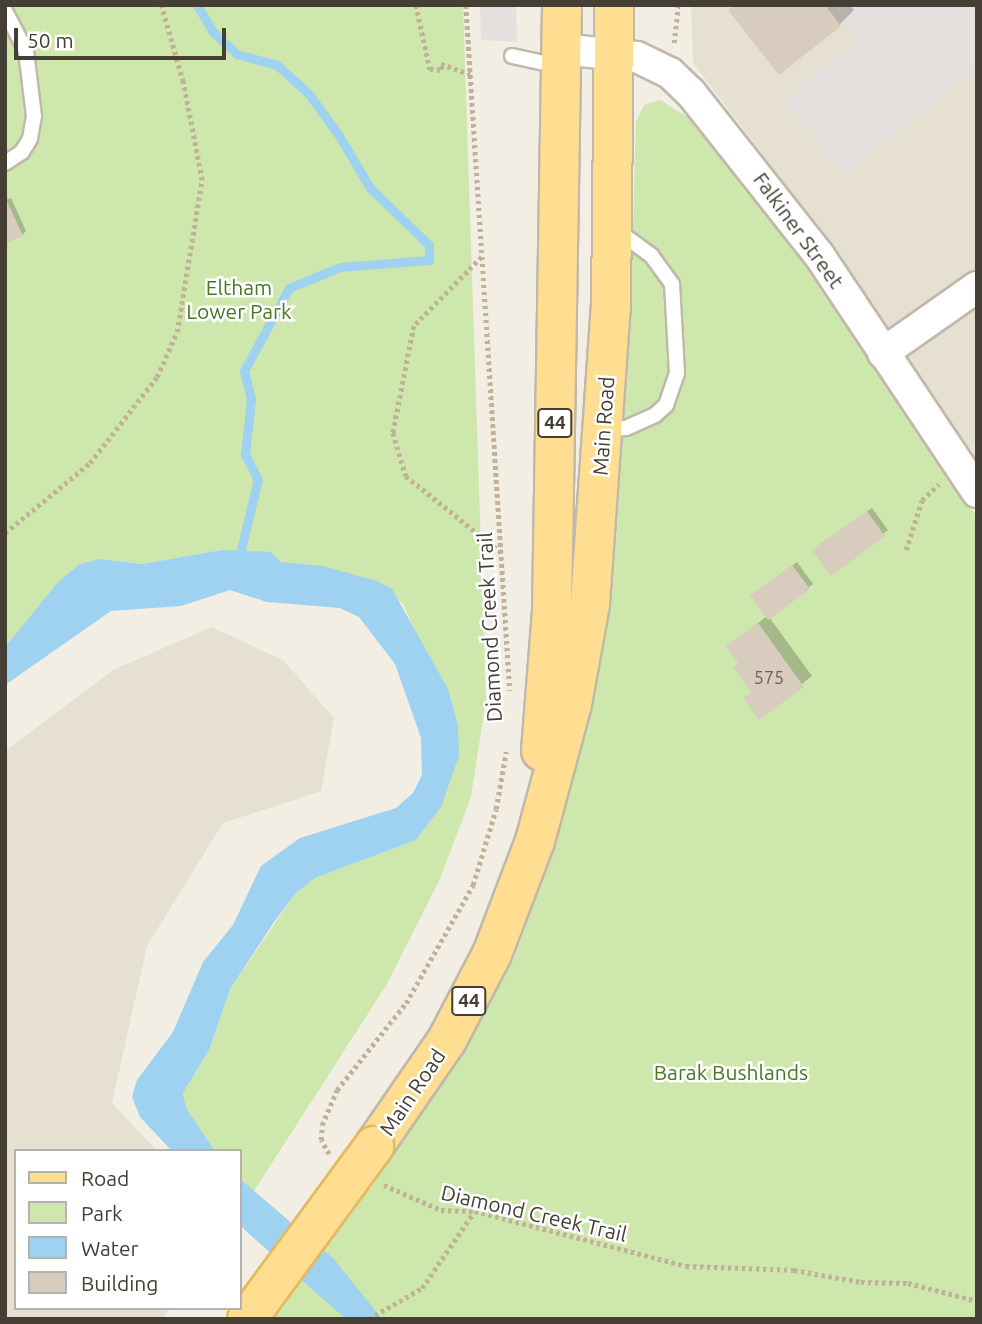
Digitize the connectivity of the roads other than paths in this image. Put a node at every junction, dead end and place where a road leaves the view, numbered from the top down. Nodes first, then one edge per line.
1 (562, 5) edge
2 (614, 5) edge
3 (5, 11) edge
4 (612, 52) junction
5 (512, 56) dead end
6 (560, 58) junction
7 (5, 163) edge
8 (611, 226) junction
9 (977, 287) edge
10 (883, 353) junction
11 (556, 391) junction
12 (604, 430) junction
13 (969, 480) edge
14 (534, 841) junction
15 (247, 1319) edge

1 - 6 main road, Main Road / 44
2 - 4 main road, Main Road / 44
3 - 7 lane
4 - 6 street, Falkiner Street
4 - 8 main road, Main Road / 44
4 - 10 street, Falkiner Street
5 - 6 lane
6 - 11 main road, Main Road / 44
8 - 12 main road, Main Road / 44
8 - 12 lane
9 - 10 street
10 - 13 street, Falkiner Street
11 - 12 main road
11 - 14 main road, Main Road / 44
12 - 14 main road, Main Road / 44
14 - 15 main road, Main Road / 44, bridge

